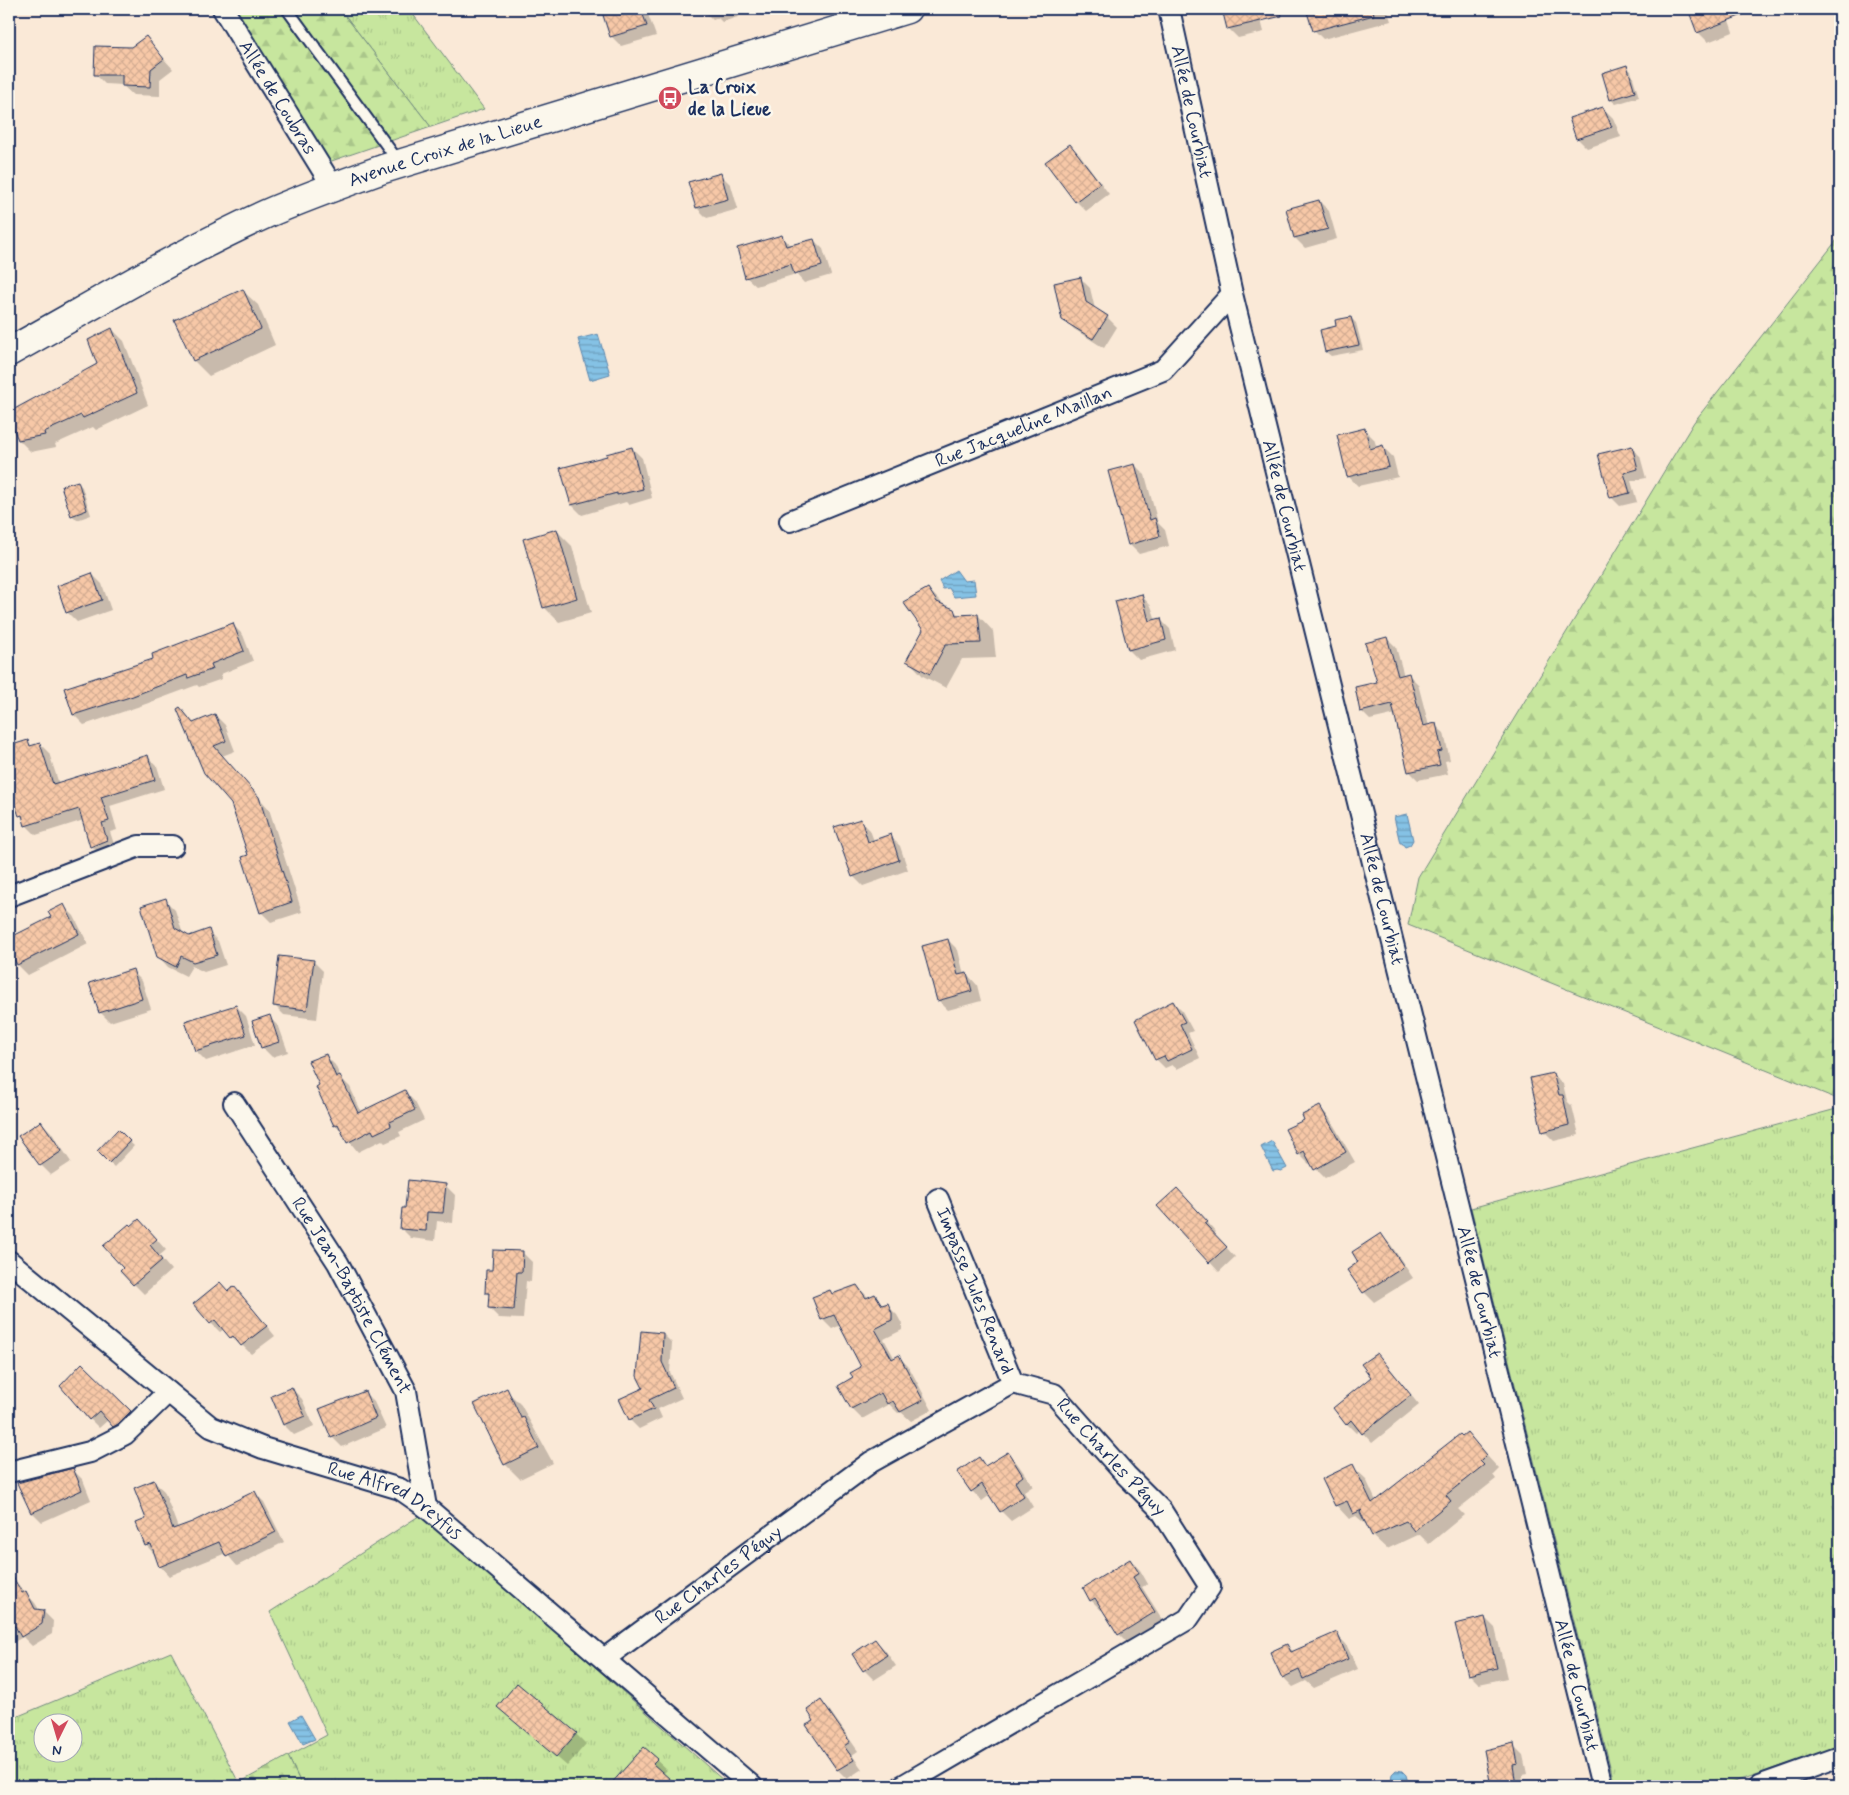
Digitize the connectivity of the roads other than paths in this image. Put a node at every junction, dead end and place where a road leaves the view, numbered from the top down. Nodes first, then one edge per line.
1 (223, 9) edge
2 (287, 9) edge
3 (907, 9) edge
4 (1169, 9) edge
5 (400, 164) junction
6 (332, 187) junction
7 (1232, 294) junction
8 (9, 352) edge
9 (790, 521) dead end
10 (173, 846) dead end
11 (9, 896) edge
12 (234, 1102) dead end
13 (938, 1199) dead end
14 (9, 1261) edge
15 (1013, 1383) junction
16 (168, 1392) junction
17 (9, 1472) edge
18 (426, 1507) junction
19 (604, 1659) junction
20 (1840, 1757) edge
21 (752, 1786) edge
22 (902, 1786) edge
23 (1602, 1786) edge
24 (1759, 1786) edge

1 - 6 street, Allée de Coubras
2 - 5 lane
3 - 5 main road, Avenue Croix de la Lieue
4 - 7 street, Allée de Courbiat
5 - 6 main road, Avenue Croix de la Lieue
6 - 8 main road, Avenue Croix de la Lieue
7 - 9 street, Rue Jacqueline Maillan
7 - 23 street, Allée de Courbiat
10 - 11 street
12 - 18 street, Rue Jean-Baptiste Clément
13 - 15 street, Impasse Jules Renard
14 - 16 street, Rue Alfred Dreyfus
15 - 19 street, Rue Charles Péguy
15 - 22 street, Rue Charles Péguy
16 - 17 street
16 - 18 street, Rue Alfred Dreyfus
18 - 19 street, Rue Alfred Dreyfus
19 - 21 street, Rue Alfred Dreyfus
20 - 24 street

